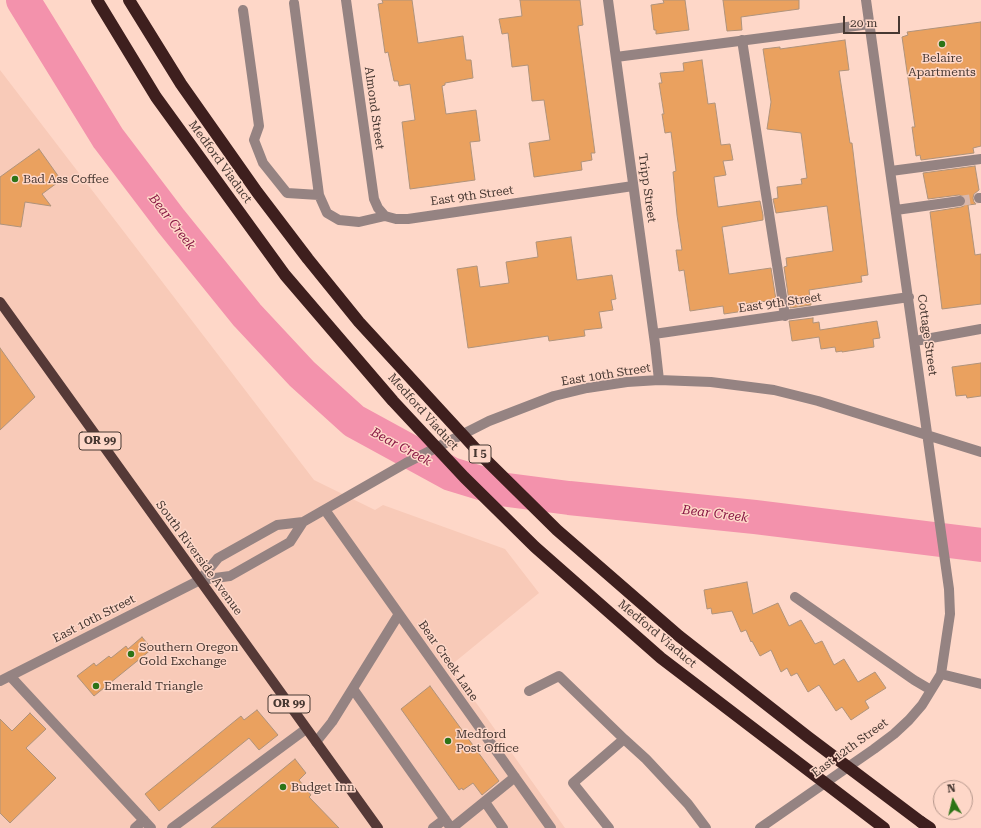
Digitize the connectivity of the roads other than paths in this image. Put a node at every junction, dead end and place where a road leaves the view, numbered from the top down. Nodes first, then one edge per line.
1 (97, 0) edge
2 (129, 0) edge
3 (346, 0) edge
4 (608, 0) edge
5 (866, 0) edge
6 (294, 3) dead end
7 (243, 10) dead end
8 (870, 24) junction
9 (742, 40) junction
10 (616, 57) junction
11 (981, 159) edge
12 (891, 171) junction
13 (634, 186) junction
14 (319, 195) junction
15 (960, 201) tunnel mouth
16 (896, 210) junction
17 (385, 216) junction
18 (909, 297) junction
19 (0, 302) edge
20 (785, 316) junction
21 (981, 329) edge
22 (654, 334) junction
23 (915, 341) junction
24 (659, 380) junction
25 (928, 435) junction
26 (981, 452) edge
27 (325, 510) junction
28 (303, 522) junction
29 (200, 580) junction
30 (794, 597) dead end
31 (399, 614) junction
32 (940, 674) junction
33 (10, 676) junction
34 (0, 681) edge
35 (981, 684) edge
36 (353, 689) junction
37 (932, 690) junction
38 (529, 691) dead end
39 (306, 729) junction
40 (624, 739) junction
41 (316, 742) junction
42 (515, 777) junction
43 (485, 802) junction
44 (445, 819) junction
45 (144, 820) junction
46 (926, 825) edge
47 (374, 826) edge
48 (135, 828) edge
49 (152, 828) edge
50 (172, 828) edge
51 (433, 828) edge
52 (452, 828) edge
53 (503, 828) edge
54 (551, 828) edge
55 (609, 828) edge
56 (706, 828) edge
57 (760, 828) edge
58 (884, 828) edge

1 - 58 highway, Medford Viaduct / I 5, bridge
2 - 46 highway, Medford Viaduct / I 5, bridge
3 - 17 street, Almond Street
4 - 10 street, Tripp Street
5 - 8 street, Cottage Street
6 - 14 street
7 - 14 street
8 - 9 street
8 - 12 street, Cottage Street
9 - 10 street
9 - 20 street
10 - 13 street, Tripp Street
11 - 12 street
12 - 16 street, Cottage Street
13 - 17 street, East 9th Street
13 - 22 street, Tripp Street
14 - 17 street
15 - 16 street
16 - 18 street, Cottage Street
18 - 20 street, East 9th Street
18 - 23 street, Cottage Street
19 - 29 main road, South Riverside Avenue / OR 99
20 - 22 street, East 9th Street
21 - 23 street
22 - 24 street, Tripp Street
23 - 25 street, Cottage Street
24 - 25 street, East 10th Street
24 - 27 street, East 10th Street, bridge
25 - 26 street, East 10th Street
25 - 32 street, Cottage Street
27 - 28 street, East 10th Street
27 - 31 street, Bear Creek Lane
28 - 29 street, East 10th Street
28 - 29 street, East 10th Street
29 - 33 street, East 10th Street
29 - 39 main road, South Riverside Avenue / OR 99
30 - 37 street
31 - 36 street
31 - 42 street, Bear Creek Lane
32 - 35 street
32 - 37 street, East 12th Street
33 - 34 street, East 10th Street
33 - 45 street
36 - 41 street
36 - 44 street
37 - 57 street, East 12th Street
38 - 40 street
39 - 41 main road, South Riverside Avenue / OR 99
39 - 50 street
40 - 55 street
40 - 56 street
41 - 47 main road, South Riverside Avenue / OR 99
42 - 43 street
42 - 54 street, Bear Creek Lane
43 - 52 street
43 - 53 street
44 - 51 street
44 - 52 street
45 - 48 street
45 - 49 street

